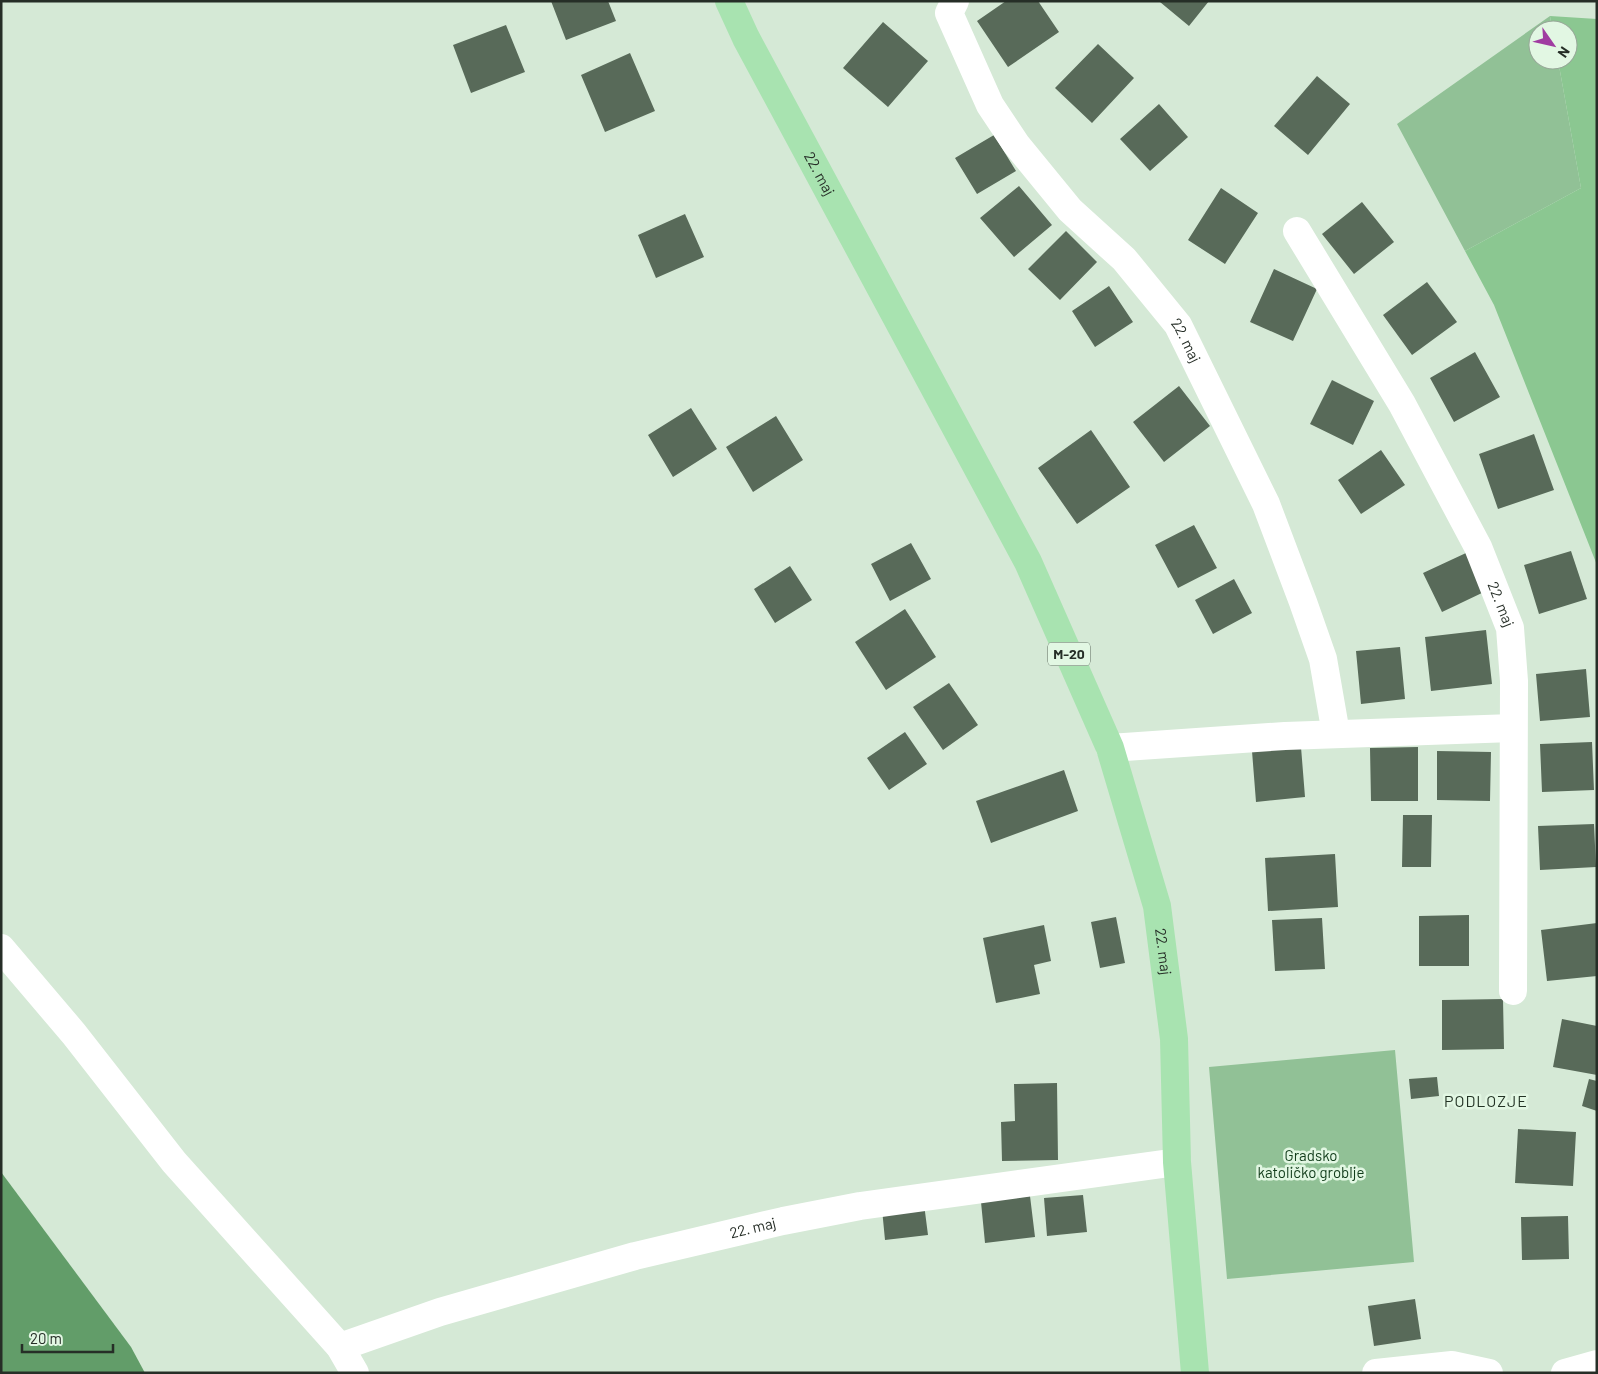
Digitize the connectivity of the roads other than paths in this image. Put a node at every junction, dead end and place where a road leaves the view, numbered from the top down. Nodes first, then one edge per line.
1 (728, 1) edge
2 (955, 1) edge
3 (1297, 231) dead end
4 (1513, 728) junction
5 (1336, 734) junction
6 (1110, 748) junction
7 (1, 948) edge
8 (1514, 991) dead end
9 (1177, 1162) junction
10 (340, 1347) junction
11 (1597, 1364) edge
12 (355, 1373) edge
13 (1195, 1373) edge
14 (1376, 1373) edge
15 (1488, 1373) edge
16 (1565, 1373) edge

1 - 6 main road, 22. maj / M-20
2 - 5 street, 22. maj
3 - 4 street, 22. maj
4 - 5 street
4 - 8 street, 22. maj
5 - 6 street
6 - 9 main road, 22. maj / M-20
7 - 10 street
9 - 10 street, 22. maj
9 - 13 main road, 22. maj / M-20
10 - 12 street
11 - 16 street
14 - 15 street

